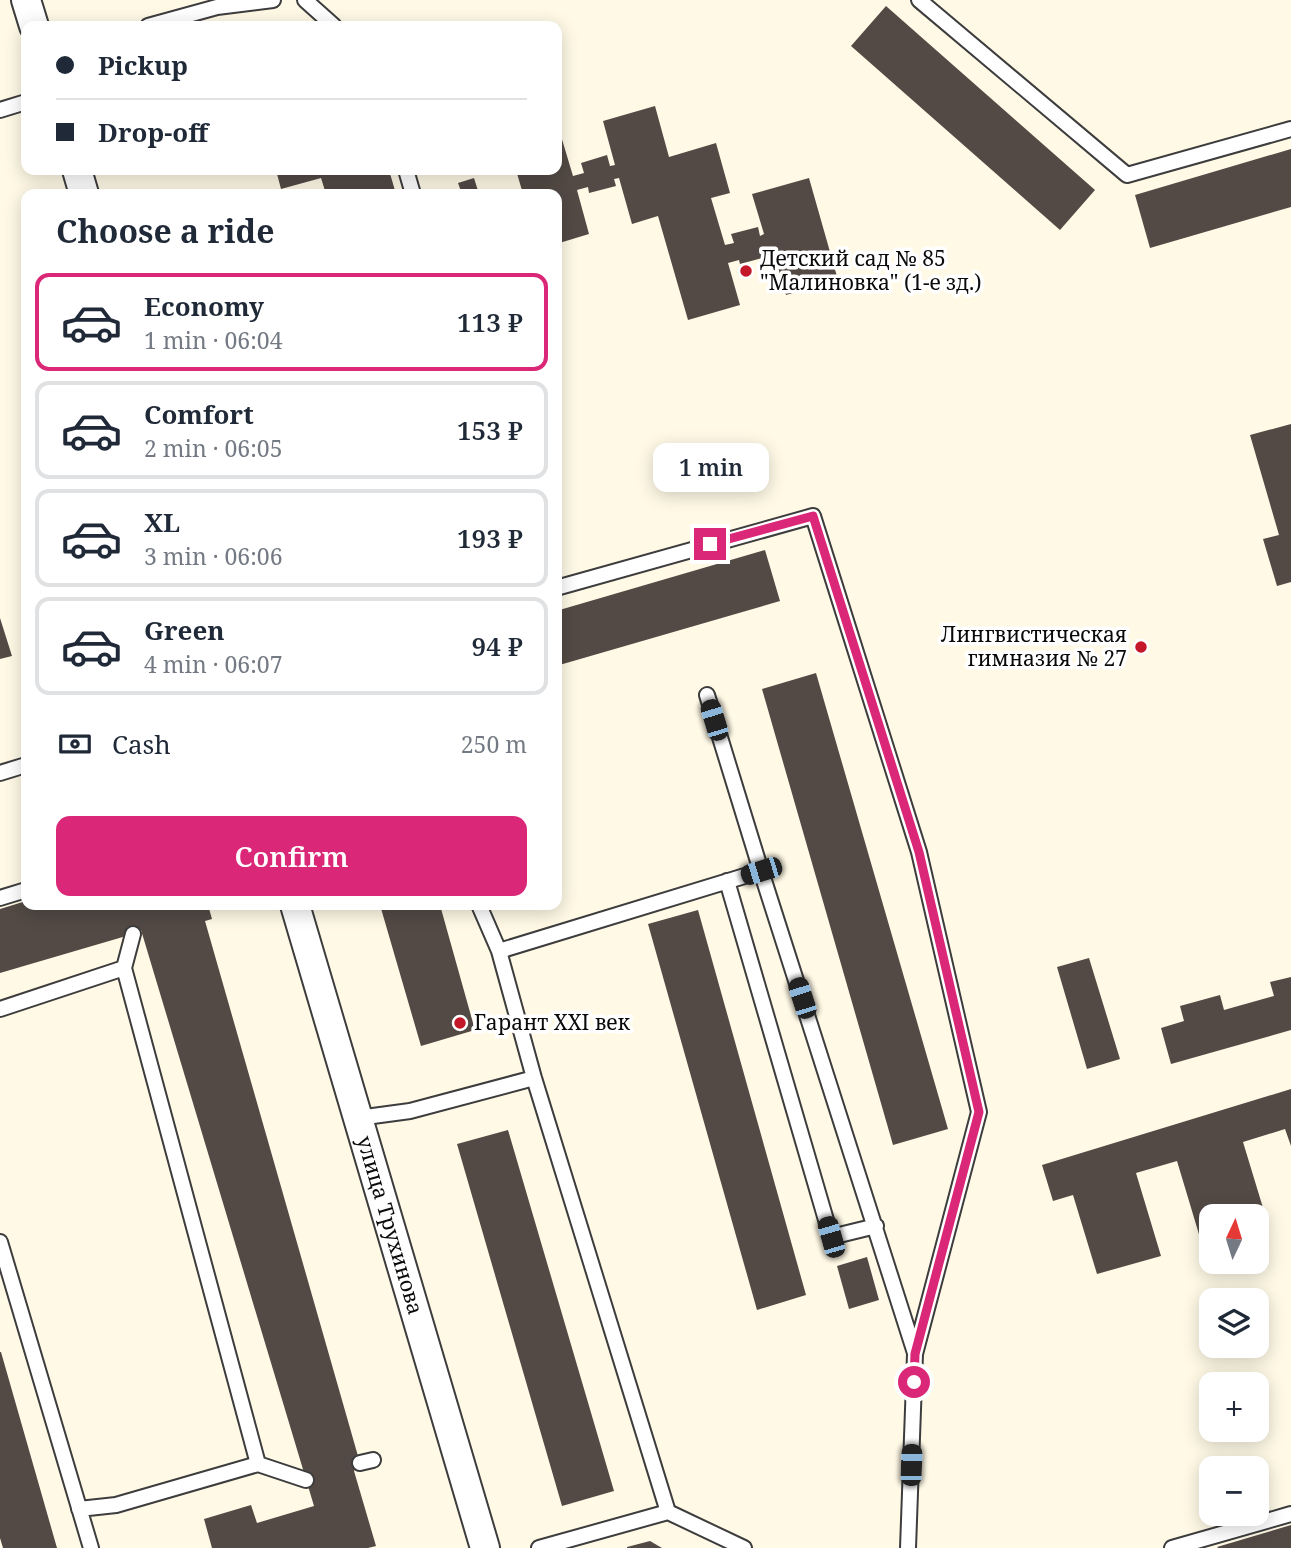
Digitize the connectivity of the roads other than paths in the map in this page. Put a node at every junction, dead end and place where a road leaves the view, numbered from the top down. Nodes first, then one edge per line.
1 (26, 0) edge
2 (274, 0) edge
3 (305, 0) edge
4 (919, 0) edge
5 (216, 4) edge
6 (32, 21) edge
7 (163, 21) edge
8 (328, 21) edge
9 (21, 104) edge
10 (0, 110) edge
11 (1291, 129) edge
12 (562, 586) edge
13 (707, 695) dead end
14 (21, 767) edge
15 (0, 773) edge
16 (761, 871) junction
17 (727, 881) junction
18 (21, 892) edge
19 (0, 898) edge
20 (296, 910) edge
21 (481, 910) edge
22 (133, 934) dead end
23 (499, 951) junction
24 (124, 968) junction
25 (0, 1009) edge
26 (534, 1078) junction
27 (358, 1118) junction
28 (876, 1226) junction
29 (0, 1242) edge
30 (915, 1354) junction
31 (258, 1464) junction
32 (306, 1479) dead end
33 (79, 1509) junction
34 (668, 1512) junction
35 (1291, 1514) edge
36 (92, 1548) edge
37 (485, 1548) edge
38 (539, 1548) edge
39 (744, 1548) edge
40 (908, 1548) edge
41 (1172, 1548) edge

1 - 6 street
2 - 5 lane
3 - 8 lane
4 - 11 lane
5 - 7 lane
9 - 10 lane
12 - 30 lane
13 - 16 lane
14 - 15 lane
16 - 17 lane
16 - 28 lane
17 - 23 lane
17 - 28 lane
18 - 19 lane
20 - 27 street, улица Трухинова
21 - 23 lane
22 - 24 lane
23 - 26 lane
24 - 25 lane
24 - 31 lane
26 - 27 lane
26 - 34 lane
27 - 37 street, улица Трухинова
28 - 30 lane
29 - 33 lane
30 - 40 lane
31 - 32 lane
31 - 33 lane
33 - 36 lane
34 - 38 lane
34 - 39 lane
35 - 41 lane

